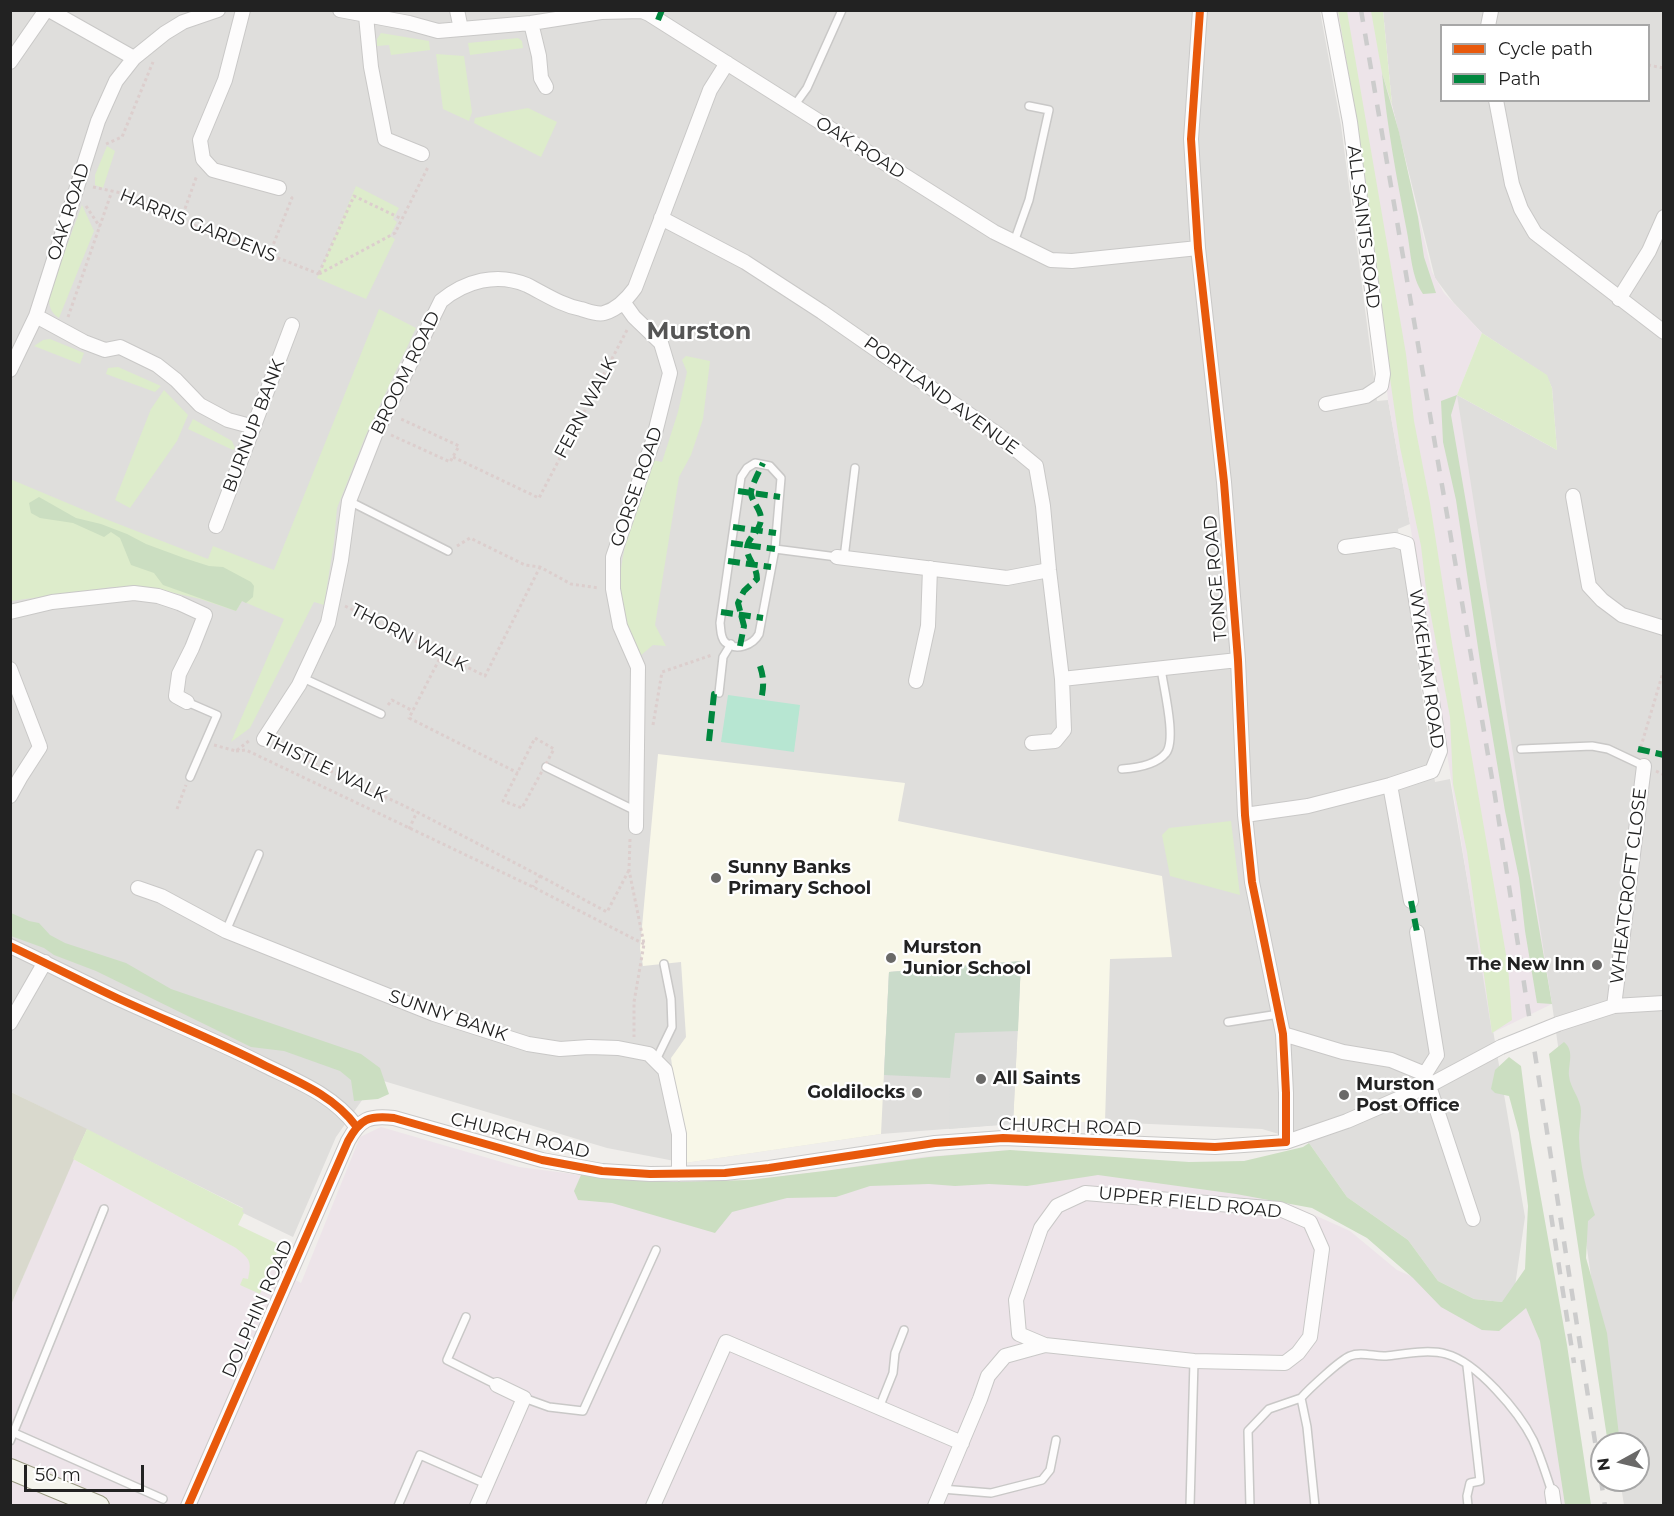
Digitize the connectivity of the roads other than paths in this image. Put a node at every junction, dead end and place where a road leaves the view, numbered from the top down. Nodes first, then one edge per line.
1 (48, 10) edge
2 (243, 10) edge
3 (340, 10) edge
4 (457, 10) edge
5 (842, 10) edge
6 (1200, 10) edge
7 (1329, 10) edge
8 (217, 11) edge
9 (601, 11) edge
10 (642, 11) edge
11 (366, 16) junction
12 (531, 23) junction
13 (461, 29) junction
14 (134, 58) junction
15 (10, 62) edge
16 (727, 63) junction
17 (546, 87) dead end
18 (1496, 102) edge
19 (794, 106) junction
20 (1029, 106) dead end
21 (422, 154) road end
22 (279, 188) road end
23 (661, 218) junction
24 (1663, 218) edge
25 (1014, 242) junction
26 (1198, 248) junction
27 (1619, 299) junction
28 (624, 303) junction
29 (36, 316) junction
30 (292, 325) dead end
31 (1664, 332) edge
32 (10, 370) edge
33 (1326, 404) dead end
34 (254, 427) junction
35 (855, 468) dead end
36 (1573, 496) dead end
37 (349, 501) junction
38 (216, 526) dead end
39 (1345, 547) dead end
40 (775, 549) junction
41 (448, 551) road end
42 (840, 557) junction
43 (930, 567) junction
44 (1049, 570) junction
45 (10, 612) edge
46 (1664, 628) edge
47 (728, 643) junction
48 (1238, 660) junction
49 (1161, 668) junction
50 (10, 669) edge
51 (303, 678) junction
52 (1062, 679) junction
53 (916, 681) dead end
54 (719, 693) dead end
55 (187, 702) joint
56 (381, 714) road end
57 (264, 739) road end
58 (1032, 743) dead end
59 (1521, 749) dead end
60 (1644, 766) joint
61 (546, 767) road end
62 (1122, 769) dead end
63 (190, 777) road end
64 (1390, 785) junction
65 (10, 796) edge
66 (636, 811) junction
67 (1245, 815) junction
68 (636, 827) road end
69 (259, 854) dead end
70 (138, 888) dead end
71 (1411, 901) dead end
72 (226, 930) junction
73 (1417, 932) dead end
74 (10, 946) edge
75 (45, 962) junction
76 (664, 963) dead end
77 (1664, 1003) edge
78 (1614, 1006) junction
79 (1279, 1014) junction
80 (1228, 1022) dead end
81 (10, 1023) edge
82 (1283, 1034) junction
83 (656, 1060) junction
84 (1427, 1079) junction
85 (357, 1126) junction
86 (1286, 1142) junction
87 (679, 1174) junction
88 (104, 1209) dead end
89 (1473, 1219) dead end
90 (656, 1250) dead end
91 (466, 1317) dead end
92 (904, 1330) dead end
93 (1045, 1345) junction
94 (1194, 1361) junction
95 (1467, 1366) junction
96 (497, 1385) joint
97 (524, 1398) junction
98 (1301, 1398) junction
99 (879, 1407) junction
100 (12, 1432) edge
101 (1056, 1440) dead end
102 (10, 1441) edge
103 (962, 1443) junction
104 (10, 1470) edge
105 (486, 1484) junction
106 (942, 1489) junction
107 (163, 1498) dead end
108 (1553, 1499) edge
109 (95, 1505) edge
110 (188, 1506) edge
111 (398, 1506) edge
112 (477, 1506) edge
113 (652, 1506) edge
114 (935, 1506) edge
115 (1190, 1506) edge
116 (1250, 1506) edge
117 (1315, 1506) edge
118 (1468, 1506) edge

1 - 14 street
1 - 15 street
2 - 22 street
3 - 11 street, OAK ROAD
4 - 13 street
5 - 19 lane
6 - 26 street, TONGE ROAD
7 - 33 street, ALL SAINTS ROAD
8 - 14 street, OAK ROAD
9 - 10 street, OAK ROAD
9 - 12 street, OAK ROAD
10 - 16 street, OAK ROAD
11 - 13 street, OAK ROAD
11 - 21 street
12 - 13 street, OAK ROAD
12 - 17 street
14 - 29 street, OAK ROAD
16 - 19 street, OAK ROAD
16 - 23 street
18 - 27 street
19 - 25 street, OAK ROAD
20 - 25 lane
23 - 28 street
23 - 44 street, PORTLAND AVENUE
24 - 27 street
25 - 26 street, OAK ROAD
26 - 48 street, TONGE ROAD
27 - 31 street
28 - 37 street, BROOM ROAD
28 - 66 street, GORSE ROAD
29 - 32 street, OAK ROAD
29 - 34 street
30 - 34 street, BURNUP BANK
34 - 38 street, BURNUP BANK
35 - 42 lane
36 - 46 street
37 - 41 lane
37 - 51 street, BROOM ROAD
39 - 64 street, WYKEHAM ROAD
40 - 42 lane
40 - 47 lane
40 - 47 lane
42 - 43 street
43 - 44 street
43 - 53 street
44 - 52 street, PORTLAND AVENUE
45 - 55 street
47 - 54 lane
48 - 49 street
48 - 67 street, TONGE ROAD
49 - 52 street
49 - 62 lane
50 - 65 street
51 - 56 lane
51 - 57 street, BROOM ROAD
52 - 58 street, PORTLAND AVENUE
55 - 63 lane
59 - 60 lane
60 - 78 street, WHEATCROFT CLOSE
61 - 66 lane
64 - 67 street, WYKEHAM ROAD
64 - 71 street
66 - 68 street, GORSE ROAD
67 - 79 street, TONGE ROAD
69 - 72 lane
70 - 72 street, SUNNY BANK
72 - 83 street, SUNNY BANK
73 - 84 street
74 - 75 street
75 - 81 street
75 - 85 street
76 - 83 lane
77 - 78 street, CHURCH ROAD
78 - 84 street, CHURCH ROAD, bridge
79 - 80 lane
79 - 82 street, TONGE ROAD
82 - 84 street
82 - 86 street, TONGE ROAD
83 - 87 street
84 - 86 street, CHURCH ROAD
84 - 89 street
85 - 87 street, CHURCH ROAD
85 - 110 street, DOLPHIN ROAD
86 - 87 street, CHURCH ROAD
88 - 100 lane
90 - 97 lane
91 - 96 lane
92 - 99 lane
93 - 94 street, UPPER FIELD ROAD
93 - 94 street, UPPER FIELD ROAD
93 - 103 street, UPPER FIELD ROAD
94 - 115 lane
95 - 98 lane
95 - 108 lane
95 - 118 lane
96 - 97 street
97 - 105 street
98 - 116 lane
98 - 117 lane
99 - 103 street
99 - 113 street
100 - 102 lane
100 - 107 lane
101 - 106 lane
103 - 106 street, UPPER FIELD ROAD
104 - 109 main road
105 - 111 lane
105 - 112 street
106 - 114 street, UPPER FIELD ROAD

